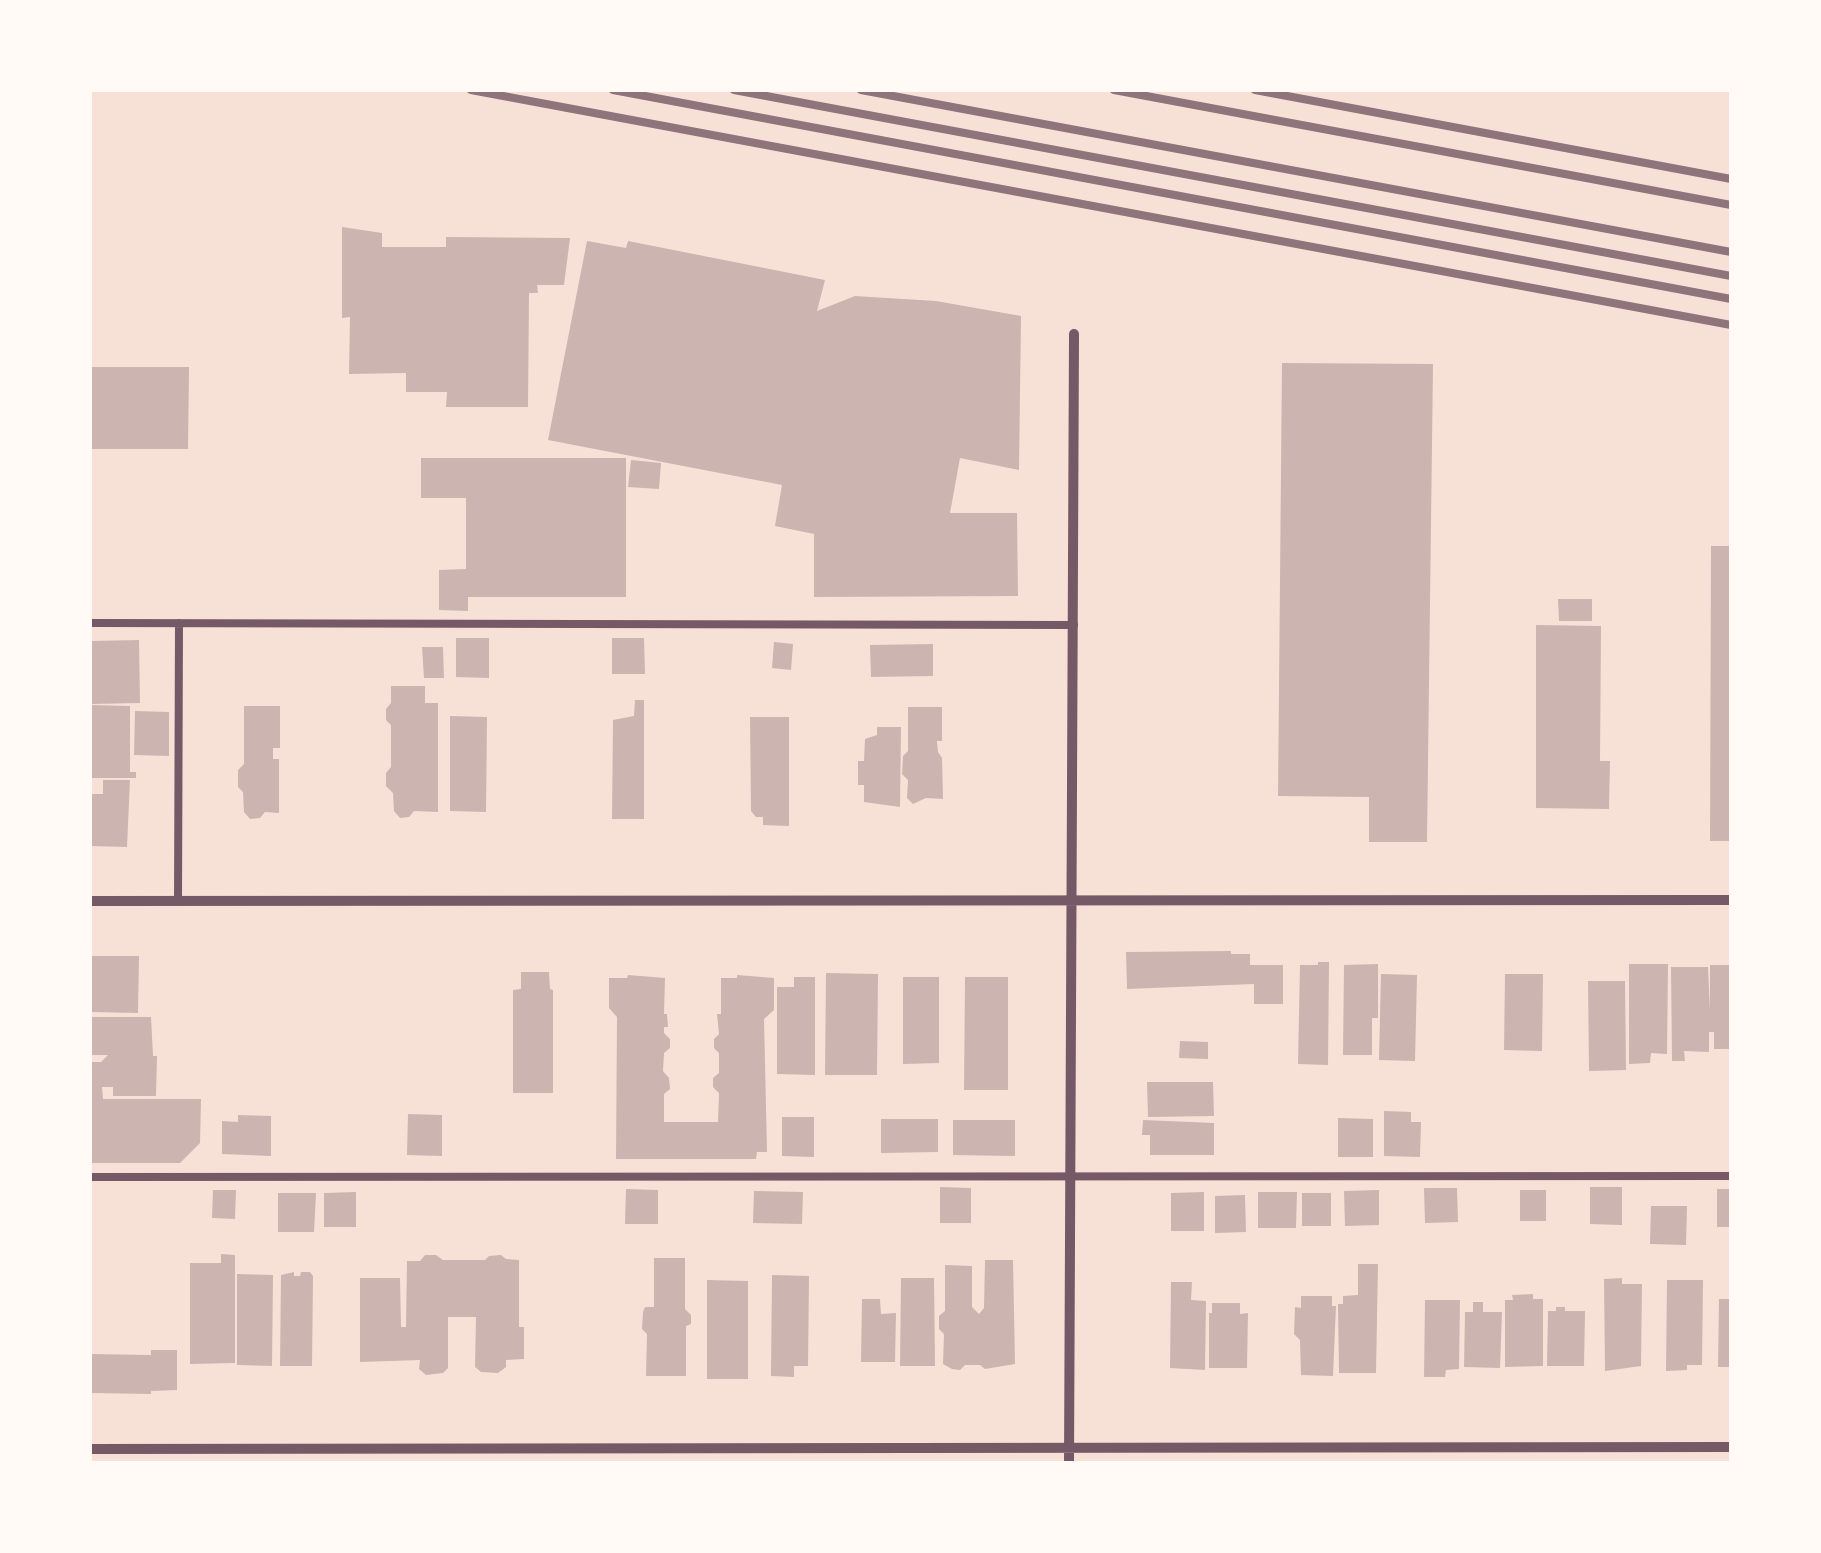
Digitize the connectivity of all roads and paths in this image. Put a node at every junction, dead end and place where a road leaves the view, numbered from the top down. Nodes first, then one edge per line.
1 (1074, 334) dead end
2 (90, 623) edge
3 (179, 624) junction
4 (1074, 626) junction
5 (1731, 900) edge
6 (90, 901) edge
7 (178, 901) junction
8 (1073, 901) junction
9 (1071, 1174) junction
10 (1731, 1176) edge
11 (90, 1177) edge
12 (1731, 1446) edge
13 (1070, 1448) junction
14 (90, 1449) edge
15 (220, 1449) junction
16 (220, 1463) edge
17 (1069, 1463) edge

1 - 4 street
2 - 3 lane
3 - 4 lane
3 - 7 lane
4 - 8 street
5 - 8 street
6 - 7 street
7 - 8 street
8 - 9 street
9 - 10 lane
9 - 11 lane
9 - 13 street
12 - 13 street
13 - 15 street
13 - 17 street
14 - 15 street
15 - 16 lane

